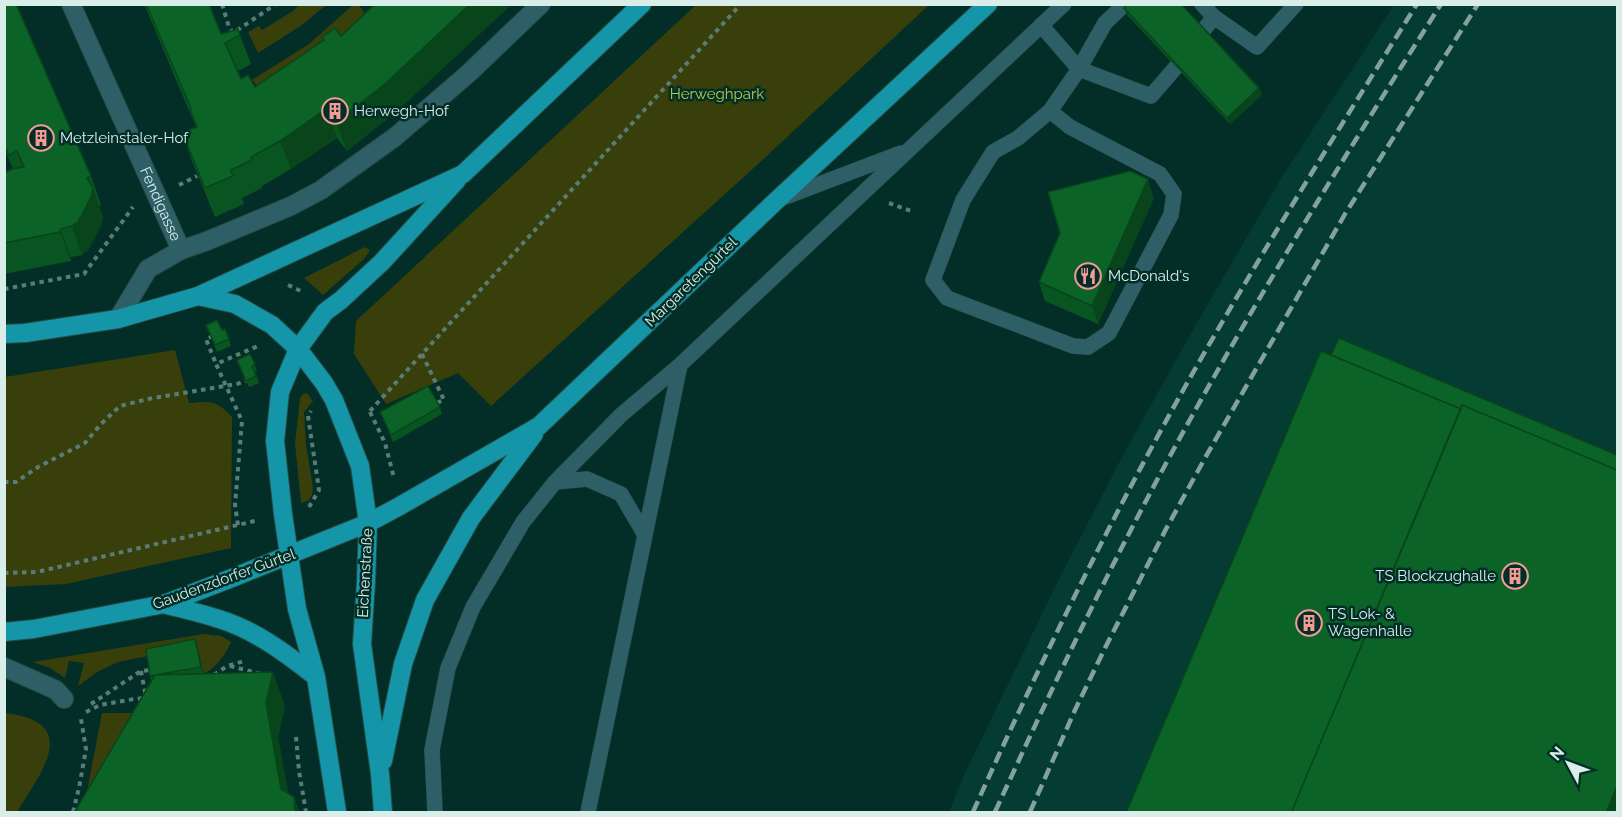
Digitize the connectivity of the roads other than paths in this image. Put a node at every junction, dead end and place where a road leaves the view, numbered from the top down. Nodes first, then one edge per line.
1 (71, 4) edge
2 (541, 4) edge
3 (642, 4) edge
4 (988, 4) edge
5 (1064, 4) edge
6 (1125, 4) edge
7 (1202, 4) edge
8 (1296, 4) edge
9 (1214, 17) junction
10 (1041, 25) junction
11 (1202, 32) edge
12 (1176, 68) edge
13 (1078, 69) junction
14 (1050, 111) junction
15 (909, 150) junction
16 (463, 174) junction
17 (777, 200) junction
18 (181, 250) junction
19 (198, 296) junction
20 (118, 319) junction
21 (4, 334) edge
22 (298, 349) junction
23 (680, 365) junction
24 (539, 426) junction
25 (555, 482) junction
26 (368, 523) junction
27 (645, 535) junction
28 (289, 556) junction
29 (164, 604) junction
30 (4, 632) edge
31 (4, 667) edge
32 (316, 677) junction
33 (64, 699) dead end
34 (380, 774) junction
35 (337, 813) edge
36 (383, 813) edge
37 (435, 813) edge
38 (588, 813) edge

1 - 18 street, Fendigasse
2 - 18 street
3 - 16 main road
4 - 17 main road, Margaretengürtel
5 - 10 lane
6 - 13 lane
7 - 9 lane
8 - 9 lane
9 - 11 lane
10 - 13 lane
10 - 15 lane
12 - 13 lane
13 - 14 lane
14 - 14 lane
15 - 17 lane
15 - 23 lane
16 - 19 main road
16 - 22 main road
17 - 24 main road, Margaretengürtel
18 - 20 street, Fendigasse
19 - 20 main road
19 - 22 main road, Eichenstraße
20 - 21 main road
22 - 26 main road, Eichenstraße
22 - 28 main road
23 - 25 lane
23 - 27 lane
24 - 26 main road, Margaretengürtel
24 - 34 main road
25 - 27 lane
25 - 37 lane
26 - 28 main road, Gaudenzdorfer Gürtel
26 - 34 main road, Eichenstraße
27 - 38 lane
28 - 29 main road, Gaudenzdorfer Gürtel
28 - 32 main road
29 - 30 main road, Gaudenzdorfer Gürtel
29 - 32 main road
31 - 33 street
32 - 35 main road
34 - 36 main road, Eichenstraße

